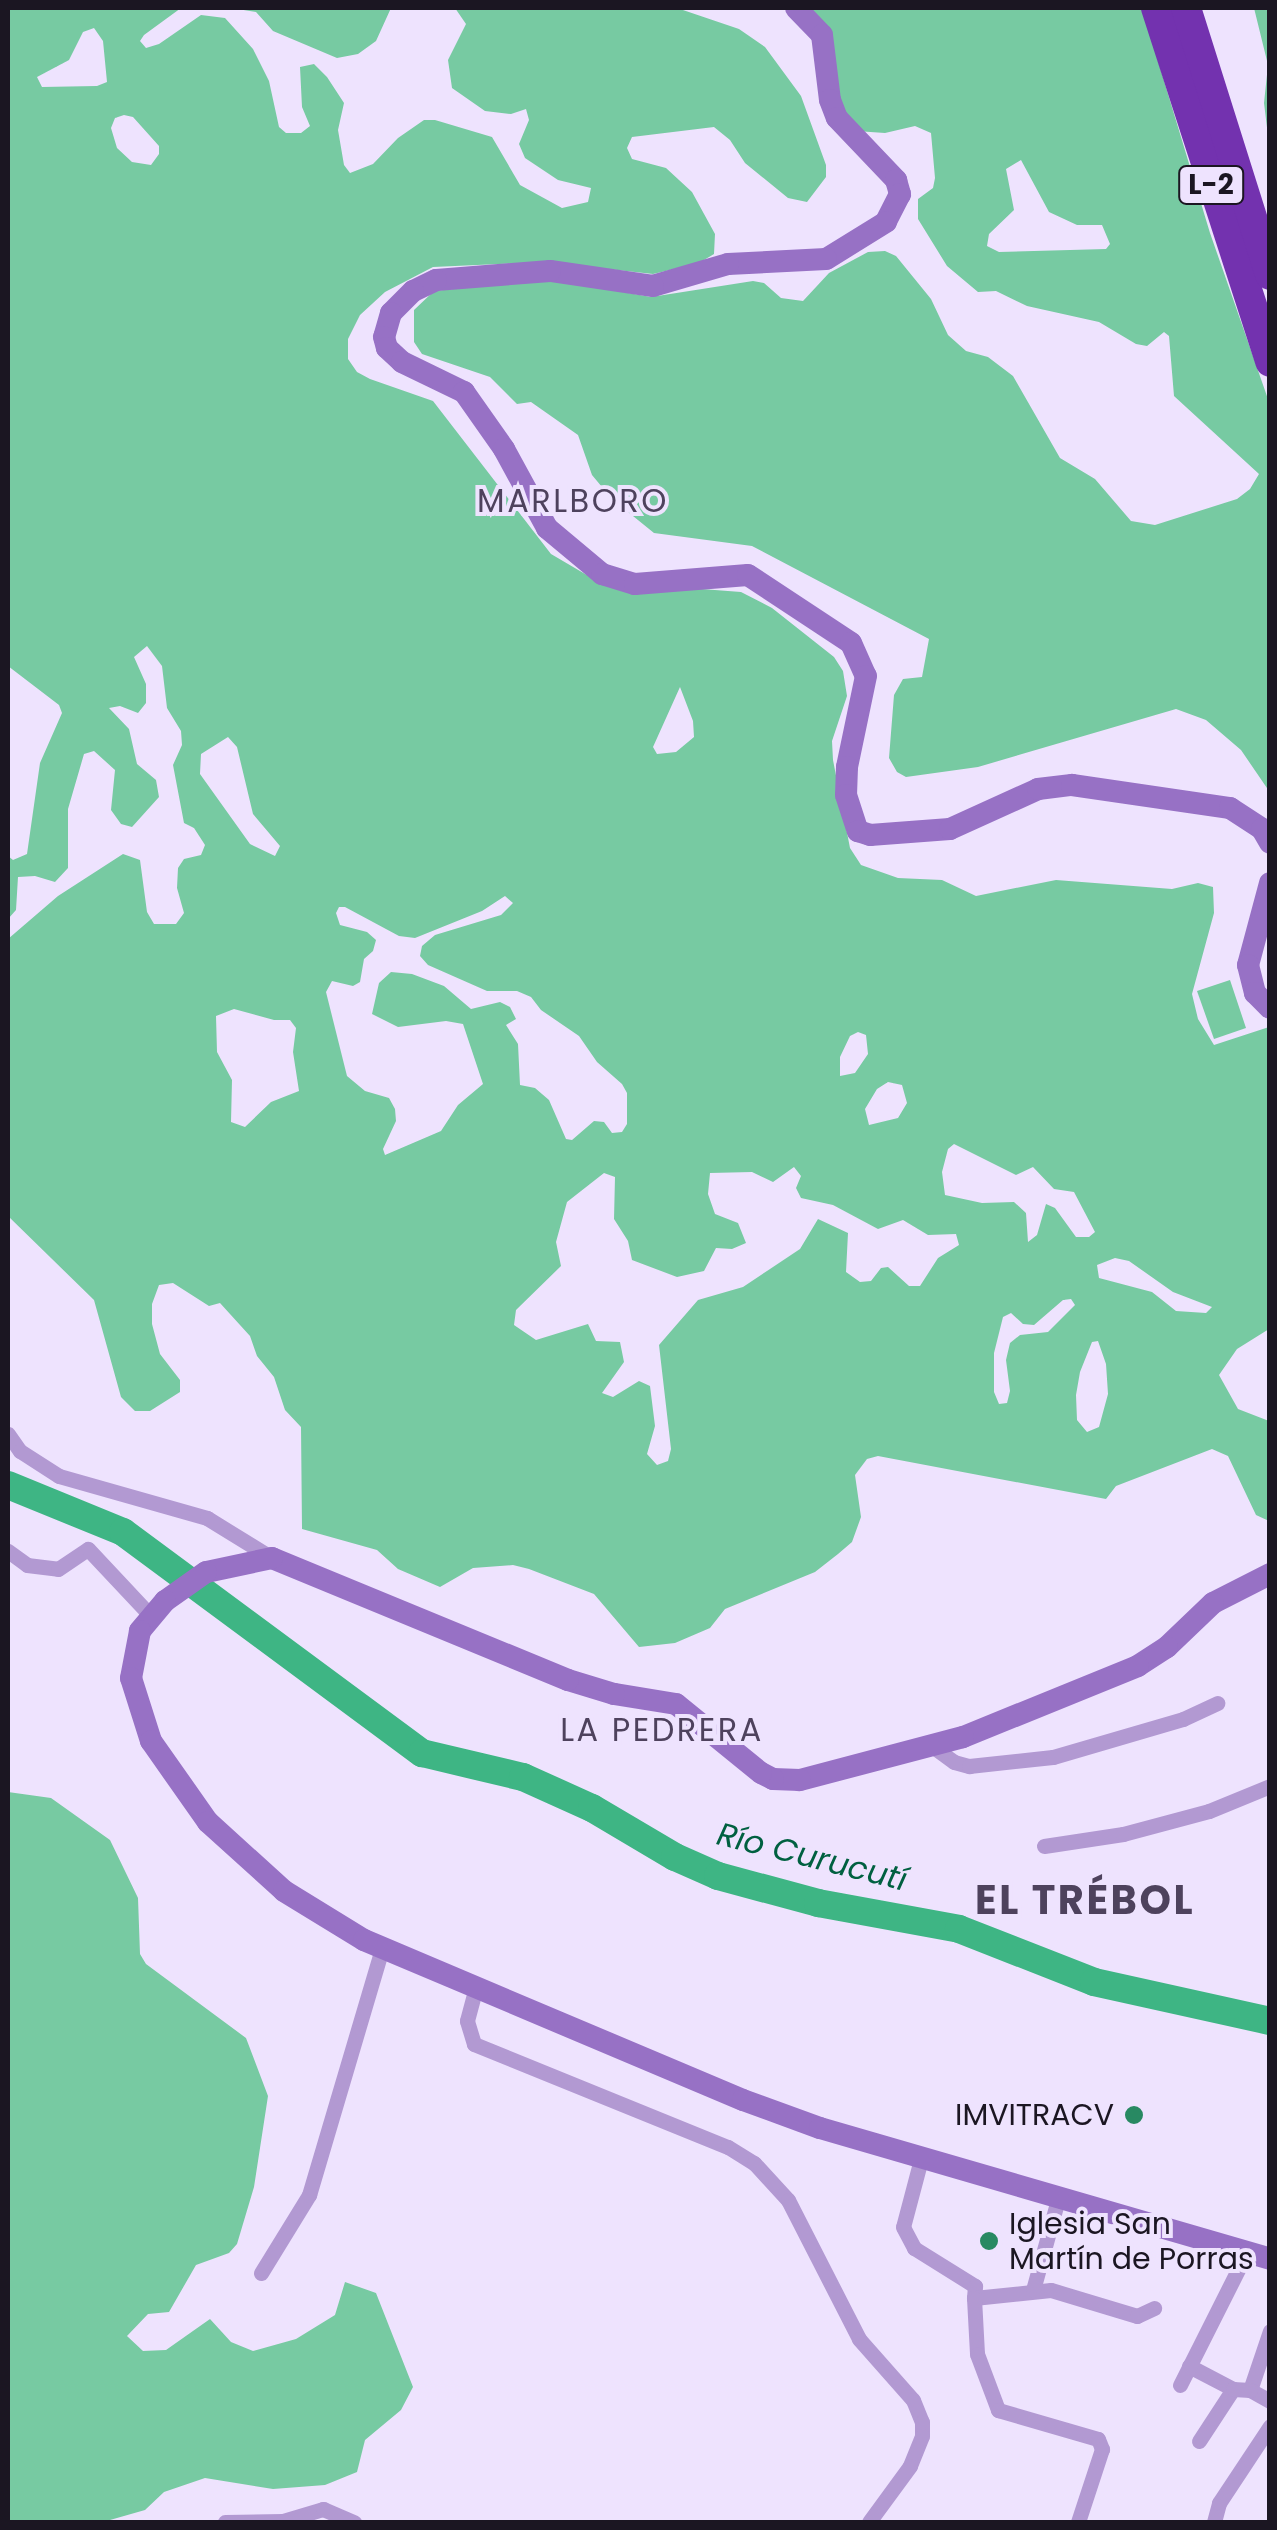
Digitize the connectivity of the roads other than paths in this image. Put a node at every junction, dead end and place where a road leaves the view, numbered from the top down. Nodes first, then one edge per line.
1 (796, 8) edge
2 (1156, 8) edge
3 (1186, 8) edge
4 (1270, 275) edge
5 (1270, 362) edge
6 (1270, 843) edge
7 (1270, 883) edge
8 (1270, 1008) edge
9 (8, 1434) edge
10 (8, 1550) edge
11 (272, 1558) junction
12 (1270, 1574) edge
13 (150, 1615) junction
14 (1218, 1703) dead end
15 (932, 1746) junction
16 (1270, 1786) edge
17 (1044, 1846) dead end
18 (382, 1948) junction
19 (476, 1987) junction
20 (922, 2159) junction
21 (1058, 2199) junction
22 (1258, 2255) edge
23 (261, 2273) dead end
24 (1033, 2290) junction
25 (974, 2298) junction
26 (1154, 2308) dead end
27 (1270, 2331) edge
28 (1189, 2366) junction
29 (1180, 2385) dead end
30 (1242, 2390) junction
31 (1270, 2401) edge
32 (1270, 2426) edge
33 (1199, 2441) dead end
34 (225, 2522) edge
35 (354, 2522) edge
36 (868, 2522) edge
37 (1078, 2522) edge
38 (1214, 2522) edge

1 - 6 main road
2 - 5 highway, L-2
3 - 4 highway, L-2
7 - 8 main road
9 - 11 street
10 - 13 street
11 - 13 main road
11 - 15 main road
12 - 15 main road
13 - 18 main road
14 - 15 street
16 - 17 street
18 - 19 main road
18 - 23 street
19 - 20 main road
19 - 36 street
20 - 21 main road
20 - 25 street
21 - 22 main road
21 - 24 street
22 - 28 street
24 - 25 street
24 - 26 street
25 - 37 street
27 - 30 street
28 - 29 street
28 - 30 street
30 - 31 street
30 - 33 street
32 - 38 street
34 - 35 street

